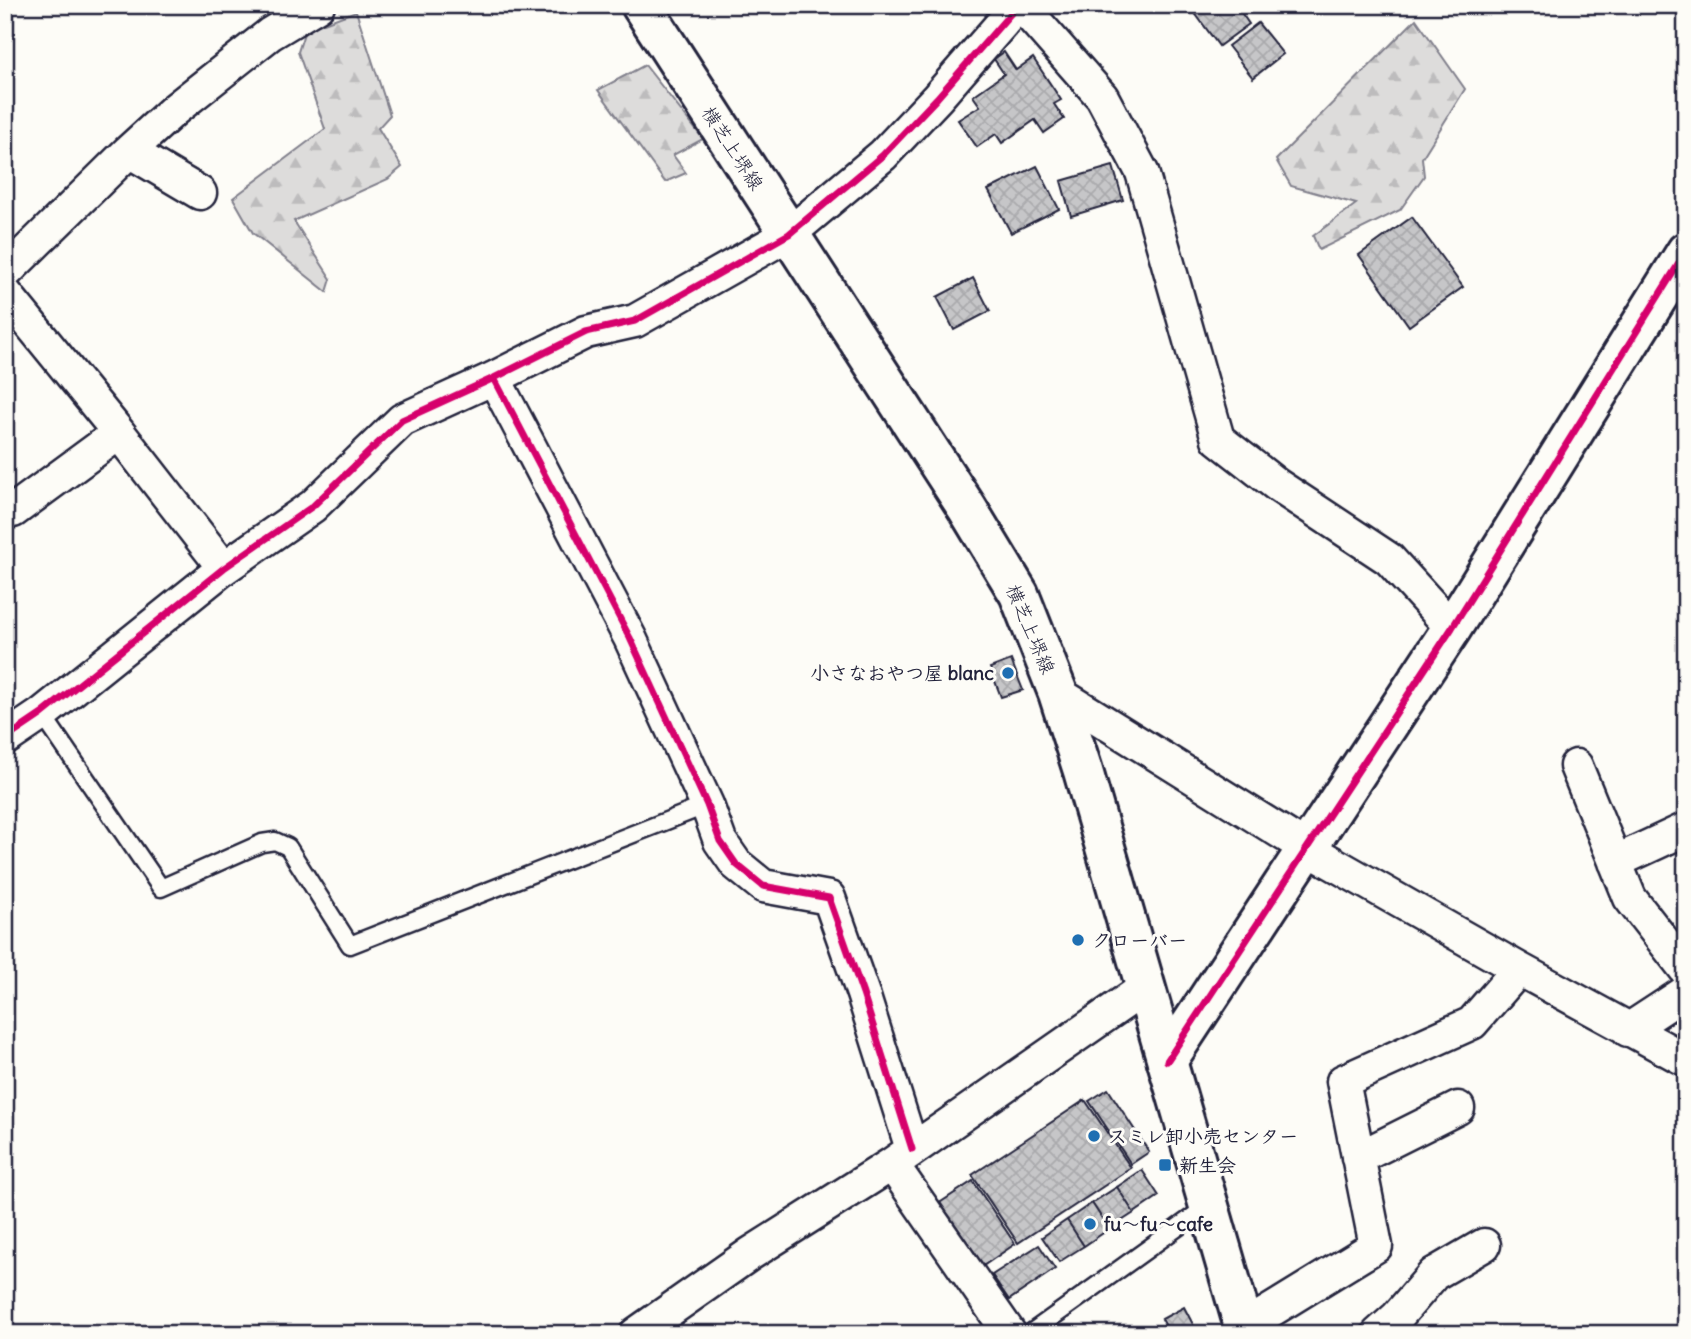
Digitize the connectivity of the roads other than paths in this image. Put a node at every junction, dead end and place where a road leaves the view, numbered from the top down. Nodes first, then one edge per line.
1 (318, 5) edge
2 (641, 5) edge
3 (1020, 5) edge
4 (129, 151) junction
5 (200, 193) dead end
6 (789, 234) junction
7 (1682, 268) edge
8 (5, 273) edge
9 (5, 293) edge
10 (494, 378) junction
11 (119, 433) junction
12 (13, 512) dead end
13 (224, 568) junction
14 (1452, 628) junction
15 (1058, 693) junction
16 (42, 714) junction
17 (5, 739) edge
18 (1576, 766) dead end
19 (707, 805) junction
20 (1686, 829) edge
21 (1308, 849) junction
22 (1615, 862) junction
23 (1519, 969) junction
24 (1686, 970) edge
25 (1145, 988) junction
26 (1686, 992) edge
27 (1628, 1030) junction
28 (1686, 1059) edge
29 (1167, 1061) junction
30 (1458, 1108) dead end
31 (902, 1156) junction
32 (1358, 1158) junction
33 (1209, 1205) junction
34 (1484, 1245) dead end
35 (1245, 1330) edge
36 (636, 1334) edge
37 (1010, 1334) edge
38 (1029, 1334) edge
39 (1377, 1334) edge

1 - 4 street
2 - 6 main road, 横芝上堺線
3 - 6 street
3 - 14 street
4 - 5 street
4 - 8 street
6 - 10 street
6 - 15 main road, 横芝上堺線
7 - 14 main road
9 - 11 street
10 - 13 street
10 - 19 street
11 - 12 street
11 - 13 street
13 - 16 street
14 - 21 main road
15 - 21 street
15 - 25 main road, 横芝上堺線
16 - 17 street
16 - 19 lane
18 - 22 street
19 - 31 street
20 - 22 street
21 - 23 street
21 - 29 main road
22 - 24 street
23 - 27 street
23 - 32 street
25 - 29 main road, 横芝上堺線
25 - 31 street
26 - 27 street
27 - 28 street
29 - 33 main road, 横芝上堺線
30 - 32 street
31 - 36 street
31 - 37 street
32 - 35 street
33 - 35 main road, 横芝上堺線
33 - 38 lane
34 - 39 street

